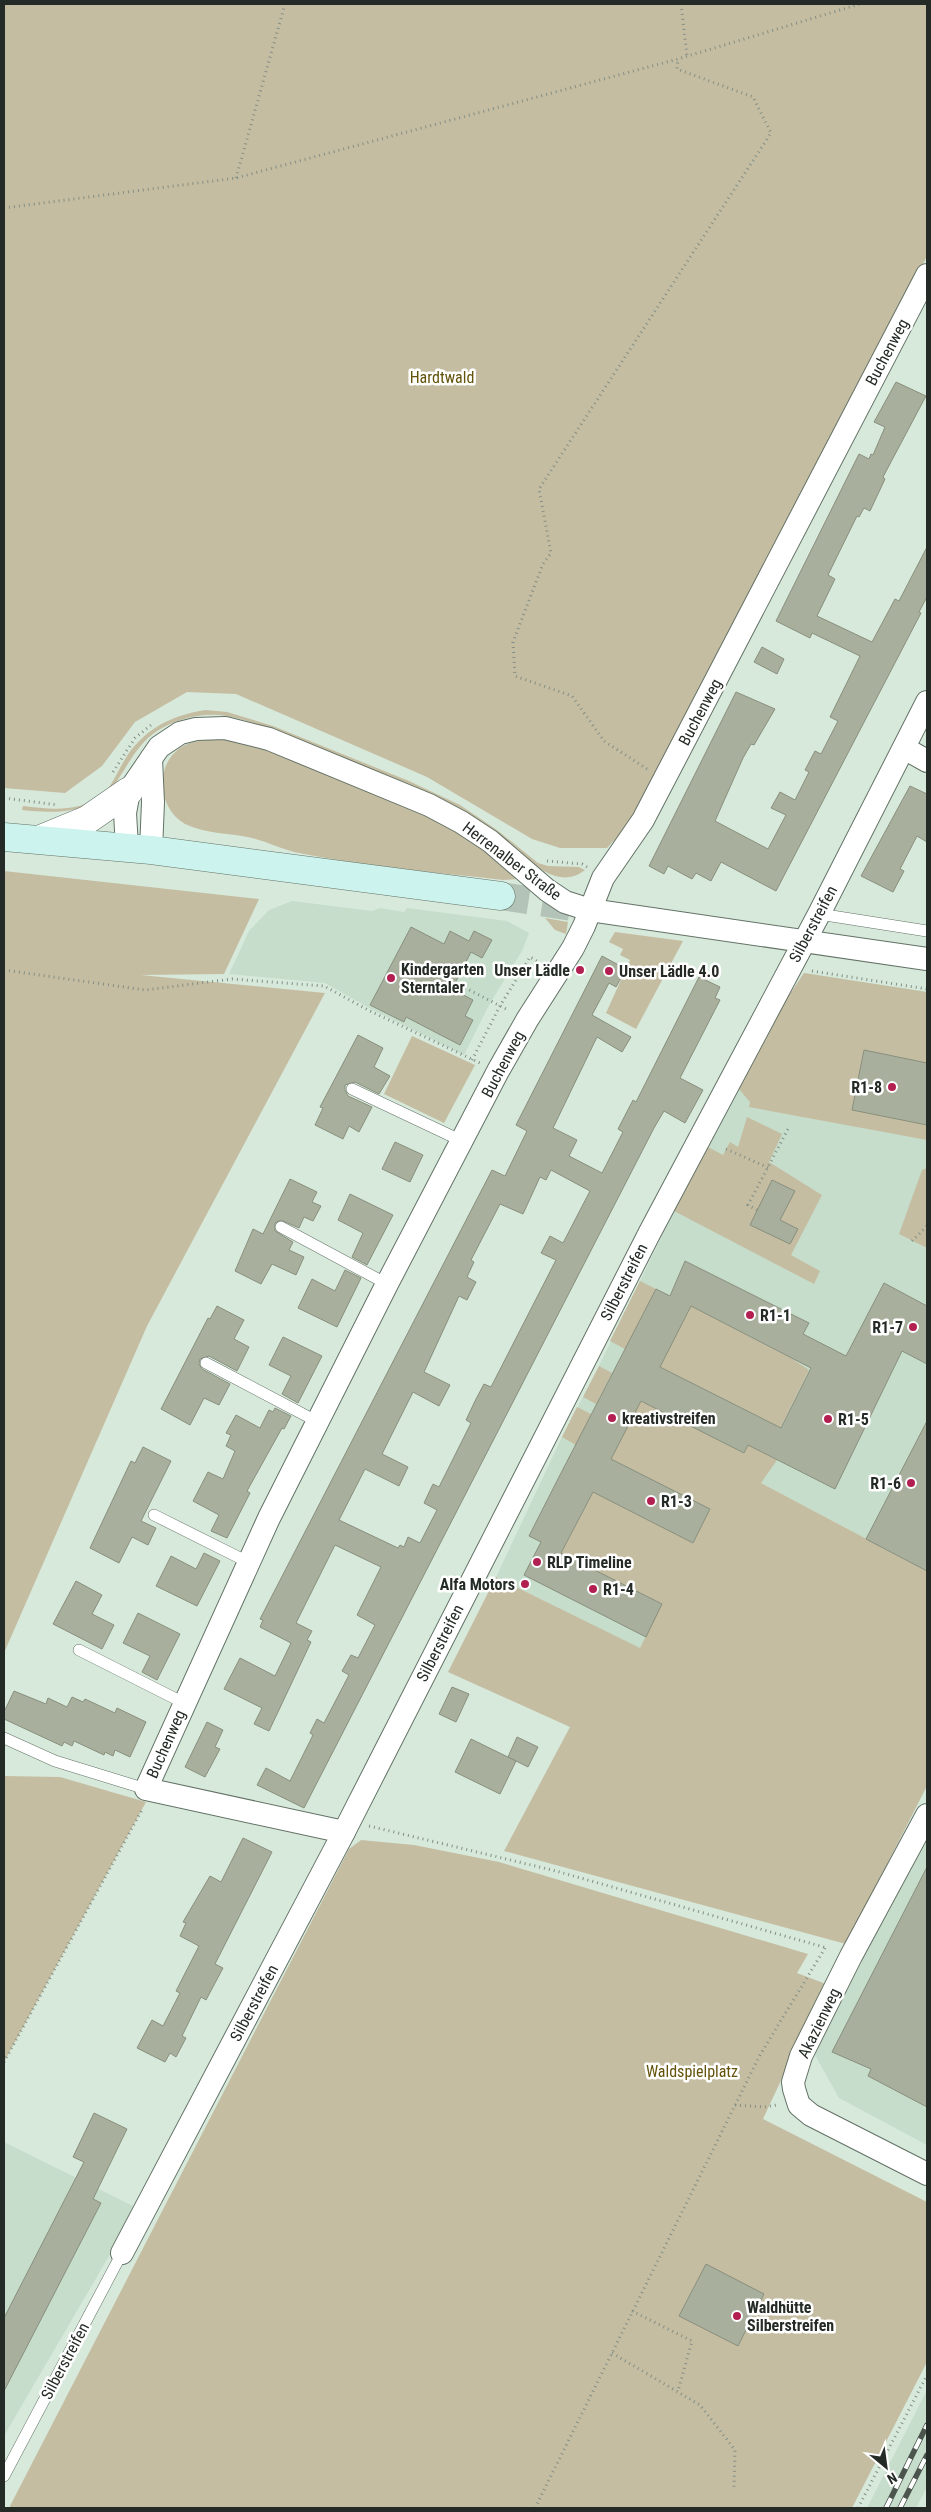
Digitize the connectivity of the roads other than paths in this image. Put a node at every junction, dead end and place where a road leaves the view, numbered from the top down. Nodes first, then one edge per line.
1 (927, 275) edge
2 (927, 702) edge
3 (904, 748) junction
4 (151, 759) junction
5 (927, 761) edge
6 (129, 791) junction
7 (4, 837) edge
8 (42, 840) junction
9 (139, 849) junction
10 (501, 896) tunnel mouth
11 (590, 910) junction
12 (819, 914) junction
13 (927, 931) edge
14 (804, 942) junction
15 (927, 959) edge
16 (352, 1089) dead end
17 (462, 1141) junction
18 (281, 1227) dead end
19 (387, 1284) junction
20 (206, 1363) dead end
21 (318, 1422) junction
22 (154, 1515) dead end
23 (248, 1562) junction
24 (79, 1650) dead end
25 (184, 1703) junction
26 (4, 1738) edge
27 (146, 1789) junction
28 (927, 1815) edge
29 (347, 1825) junction
30 (927, 2174) edge
31 (122, 2254) joint
32 (4, 2476) edge

1 - 11 street, Buchenweg
2 - 3 street, Silberstreifen
3 - 5 street
3 - 12 street, Silberstreifen
4 - 6 street, Herrenalber Straße
4 - 9 street
4 - 11 street, Herrenalber Straße
6 - 8 street
6 - 9 street, Herrenalber Straße
7 - 8 main road
8 - 9 main road
9 - 10 main road
11 - 14 street, Herrenalber Straße
11 - 17 street, Buchenweg
12 - 13 lane
12 - 14 street, Silberstreifen
14 - 15 street, Herrenalber Straße
14 - 29 street, Silberstreifen
16 - 17 lane
17 - 19 street, Buchenweg
18 - 19 lane
19 - 21 street, Buchenweg
20 - 21 lane
21 - 23 street, Buchenweg
22 - 23 lane
23 - 25 street, Buchenweg
24 - 25 lane
25 - 27 street, Buchenweg
26 - 27 lane, Buchenweg
27 - 29 street
28 - 30 street, Akazienweg
29 - 31 street, Silberstreifen
31 - 32 lane, Silberstreifen

